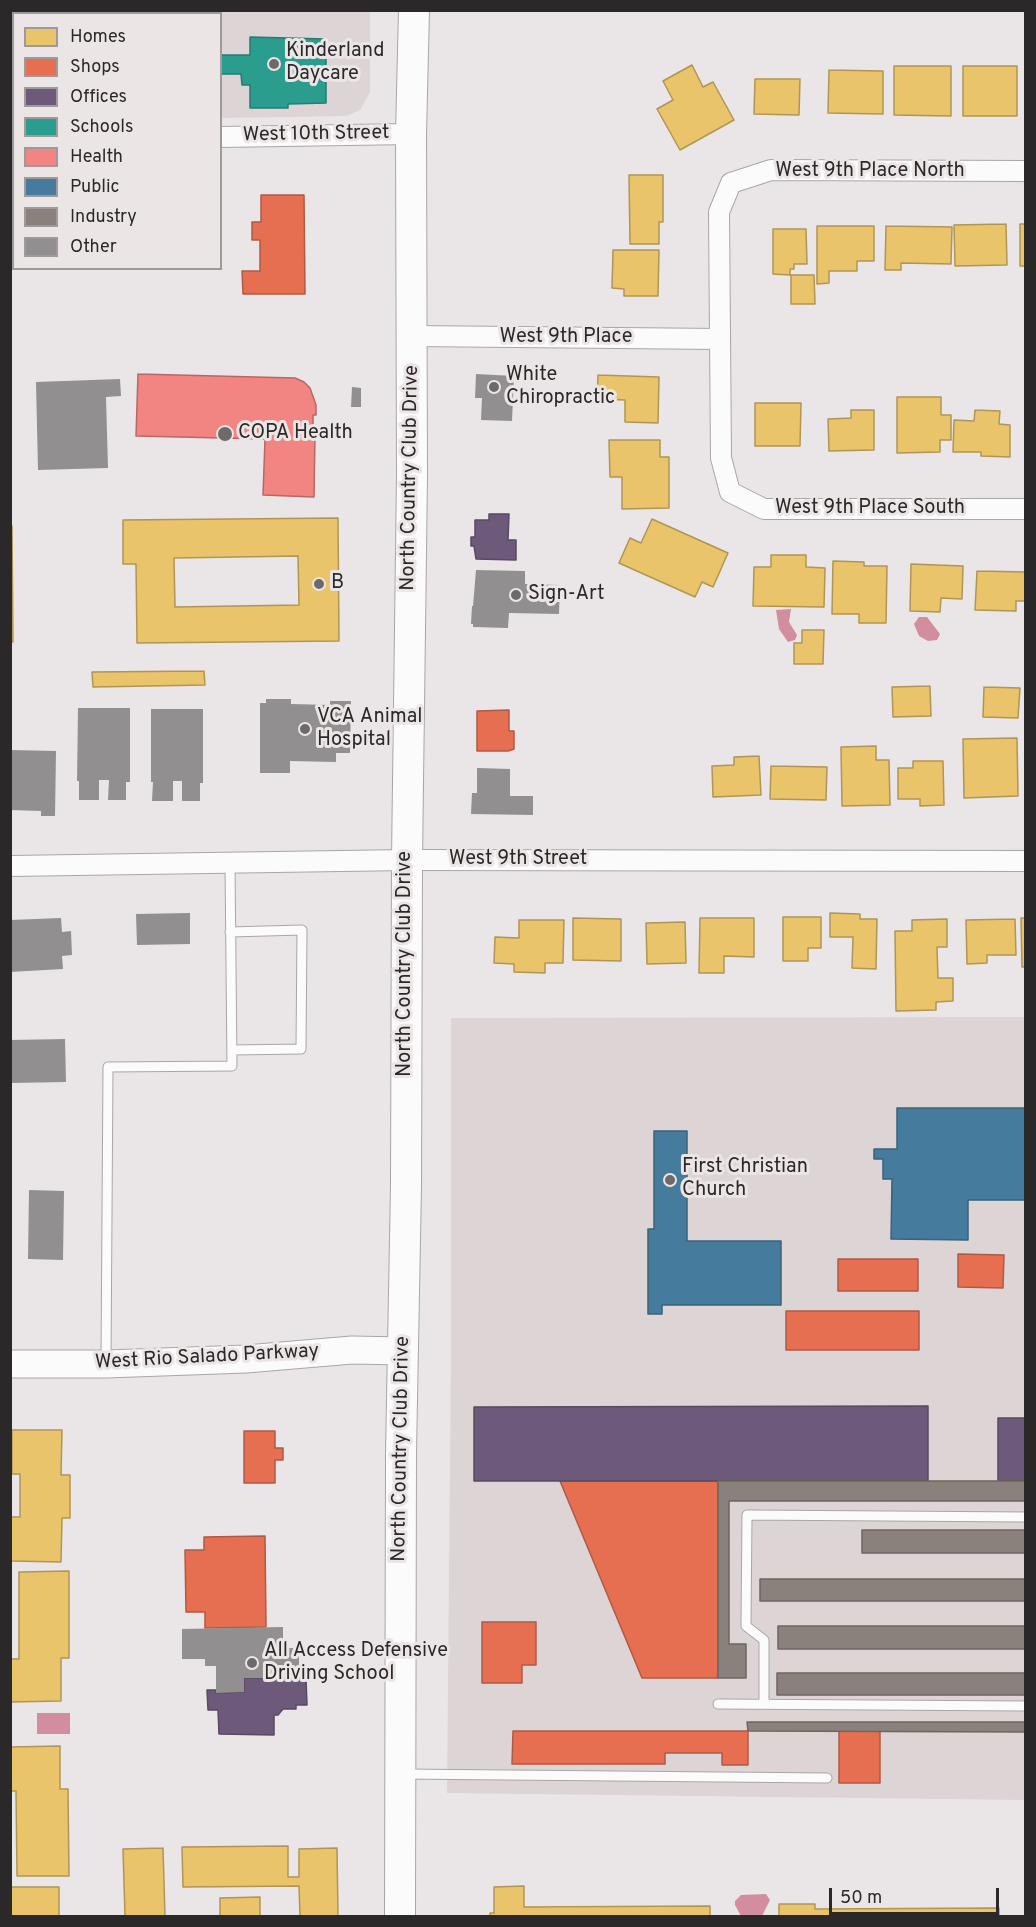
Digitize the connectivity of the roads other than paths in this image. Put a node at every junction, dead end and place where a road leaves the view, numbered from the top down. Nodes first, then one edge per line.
1 (414, 10) edge
2 (411, 134) junction
3 (222, 137) edge
4 (1026, 171) edge
5 (412, 336) junction
6 (720, 339) junction
7 (1026, 509) edge
8 (406, 860) junction
9 (1026, 861) edge
10 (230, 862) junction
11 (10, 866) edge
12 (230, 932) junction
13 (232, 1050) junction
14 (403, 1351) junction
15 (10, 1364) edge
16 (106, 1364) junction
17 (1026, 1517) edge
18 (718, 1704) dead end
19 (764, 1704) junction
20 (1026, 1706) edge
21 (401, 1774) junction
22 (827, 1778) dead end
23 (400, 1917) edge

1 - 2 main road, North Country Club Drive
2 - 3 street, West 10th Street
2 - 5 main road, North Country Club Drive
4 - 6 street, West 9th Place North
5 - 6 street, West 9th Place
5 - 8 main road, North Country Club Drive
6 - 7 street, West 9th Place South
8 - 9 street, West 9th Street
8 - 10 street, West 9th Street
8 - 14 main road, North Country Club Drive
10 - 11 street, West 9th Street
10 - 12 lane
12 - 13 lane
12 - 13 lane
13 - 16 lane
14 - 16 main road, West Rio Salado Parkway
14 - 21 main road, North Country Club Drive
15 - 16 main road, West Rio Salado Parkway
17 - 19 lane
18 - 19 lane
19 - 20 lane
21 - 22 lane
21 - 23 main road, North Country Club Drive

